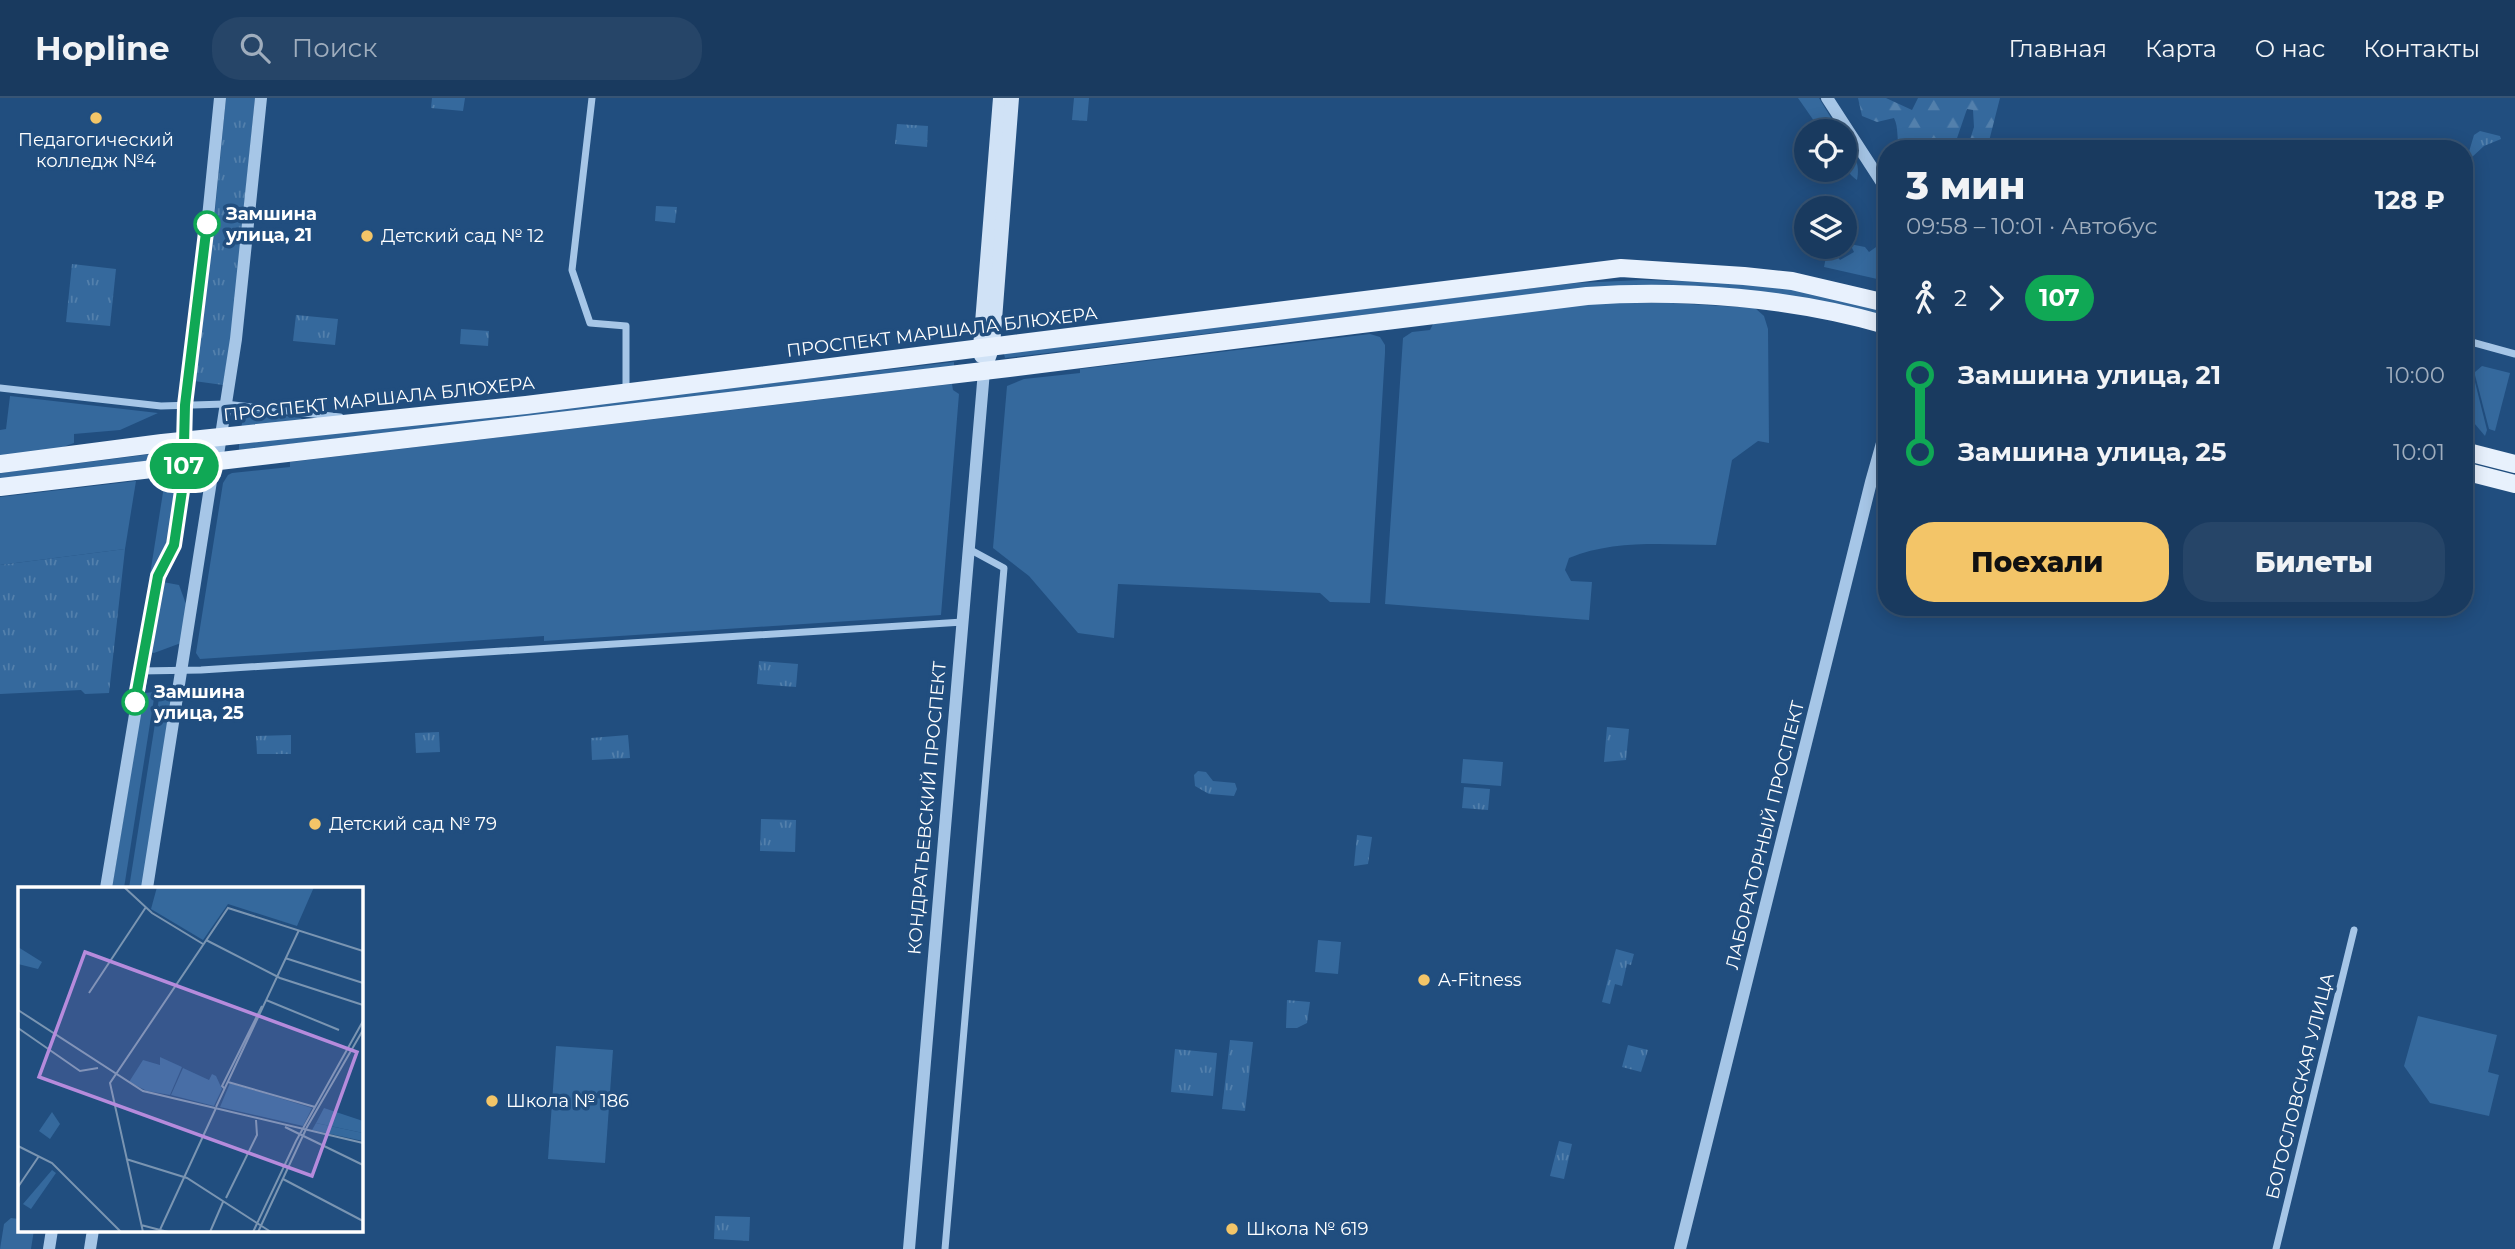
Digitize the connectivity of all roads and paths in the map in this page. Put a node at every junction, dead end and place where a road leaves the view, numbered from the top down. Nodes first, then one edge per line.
1 (220, 98) edge
2 (261, 98) edge
3 (592, 98) edge
4 (1000, 98) edge
5 (1012, 98) edge
6 (1828, 98) edge
7 (1878, 176) edge
8 (1878, 301) edge
9 (1878, 323) edge
10 (2473, 342) edge
11 (986, 347) junction
12 (2515, 354) edge
13 (984, 371) junction
14 (0, 388) edge
15 (626, 393) junction
16 (225, 404) junction
17 (185, 405) junction
18 (371, 422) junction
19 (220, 437) junction
20 (183, 441) junction
21 (2473, 454) edge
22 (1878, 458) edge
23 (217, 461) junction
24 (0, 464) edge
25 (184, 464) junction
26 (2515, 464) edge
27 (2473, 473) edge
28 (2515, 484) edge
29 (0, 487) edge
30 (969, 549) junction
31 (962, 622) junction
32 (140, 671) junction
33 (181, 671) junction
34 (106, 887) edge
35 (147, 887) edge
36 (2354, 930) dead end
37 (909, 1249) edge
38 (945, 1249) edge
39 (1680, 1249) edge
40 (2276, 1249) edge

1 - 17 street
2 - 16 street
3 - 15 street
4 - 11 main road, КОНДРАТЬЕВСКИЙ ПРОСПЕКТ
5 - 11 main road, КОНДРАТЬЕВСКИЙ ПРОСПЕКТ
6 - 7 street
8 - 11 main road, ПРОСПЕКТ МАРШАЛА БЛЮХЕРА
9 - 13 main road
10 - 12 street
11 - 13 main road, КОНДРАТЬЕВСКИЙ ПРОСПЕКТ
11 - 15 main road, ПРОСПЕКТ МАРШАЛА БЛЮХЕРА
13 - 23 main road
13 - 30 street, КОНДРАТЬЕВСКИЙ ПРОСПЕКТ
14 - 17 street
15 - 18 main road, ПРОСПЕКТ МАРШАЛА БЛЮХЕРА
16 - 17 street
16 - 18 street
16 - 19 street
17 - 20 street
18 - 19 main road, ПРОСПЕКТ МАРШАЛА БЛЮХЕРА
19 - 20 main road, ПРОСПЕКТ МАРШАЛА БЛЮХЕРА
19 - 23 street
20 - 24 main road, ПРОСПЕКТ МАРШАЛА БЛЮХЕРА
20 - 25 street
21 - 26 main road
22 - 39 street, ЛАБОРАТОРНЫЙ ПРОСПЕКТ
23 - 25 main road
23 - 33 street
25 - 29 main road
25 - 32 street
27 - 28 main road
30 - 31 street, КОНДРАТЬЕВСКИЙ ПРОСПЕКТ
30 - 38 street
31 - 33 street
31 - 37 street, КОНДРАТЬЕВСКИЙ ПРОСПЕКТ
32 - 33 street
32 - 34 street
33 - 35 street
36 - 40 street, БОГОСЛОВСКАЯ УЛИЦА

